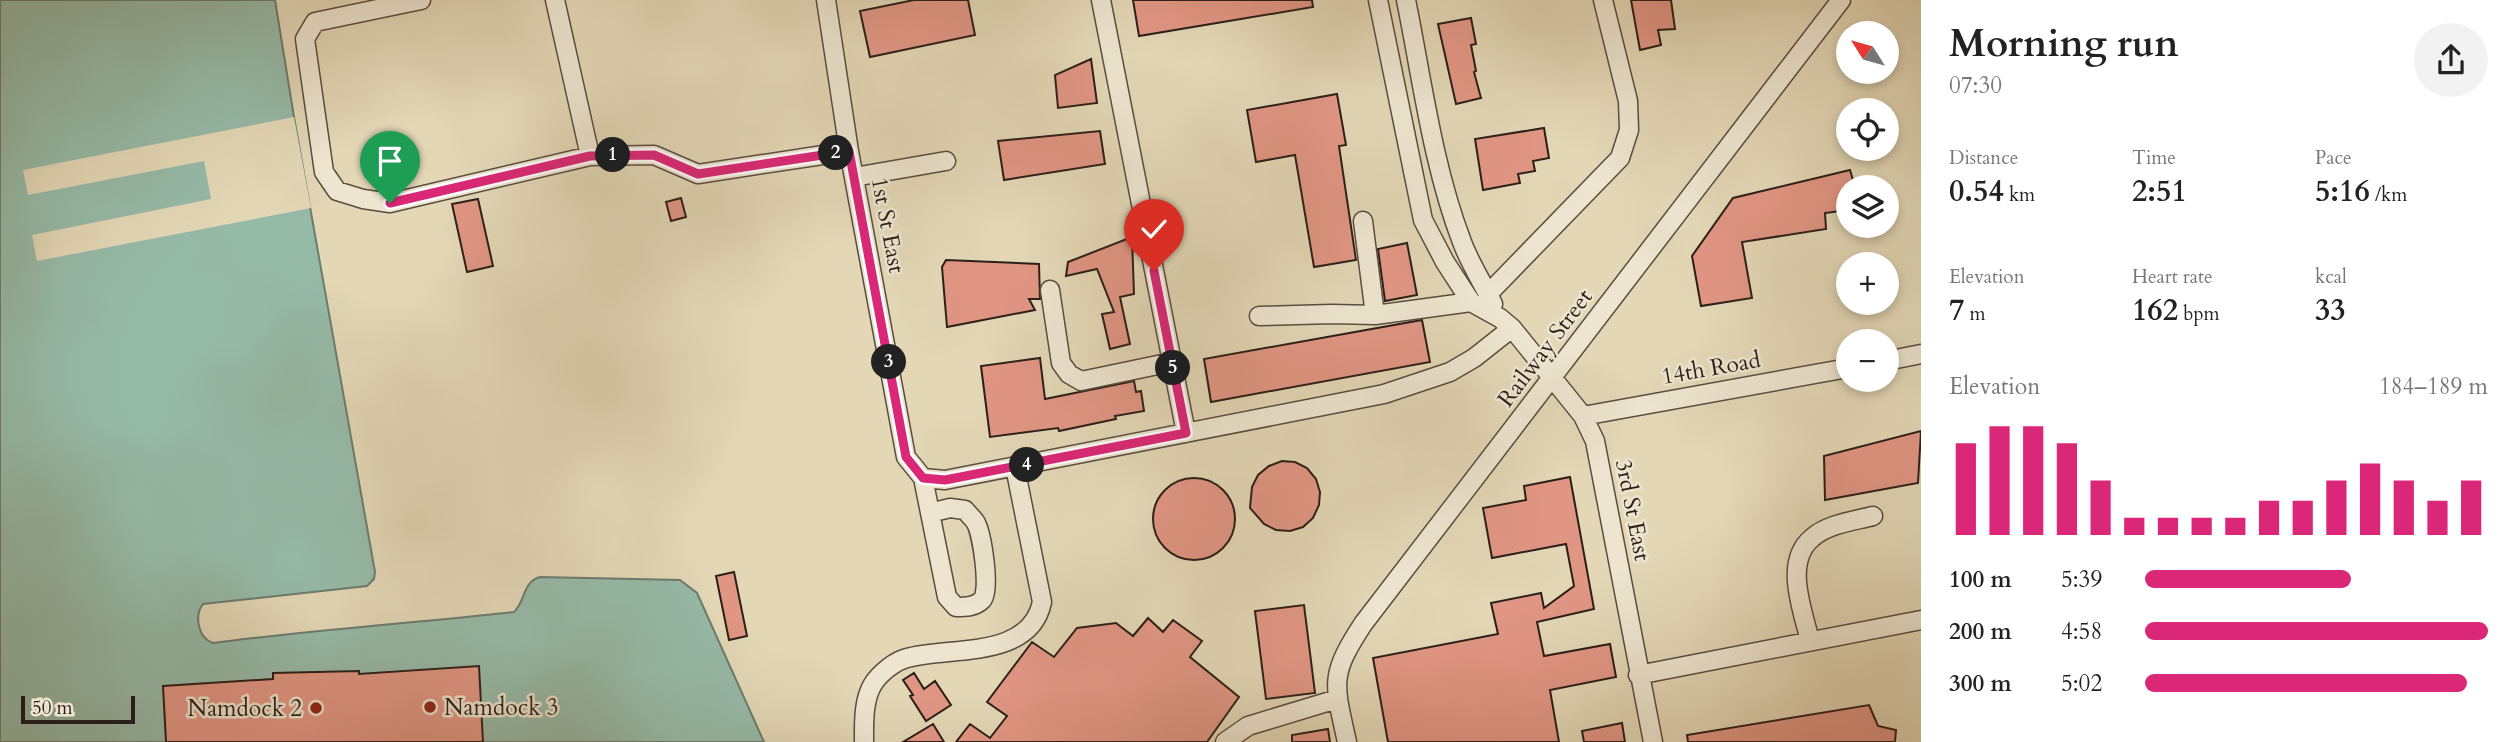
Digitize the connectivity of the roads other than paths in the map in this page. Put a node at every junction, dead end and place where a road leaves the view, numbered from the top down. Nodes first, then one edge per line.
1 (421, 0) edge
2 (555, 0) edge
3 (826, 0) edge
4 (1101, 0) edge
5 (1378, 0) edge
6 (1406, 0) edge
7 (1603, 0) edge
8 (1841, 0) edge
9 (849, 151) junction
10 (590, 156) junction
11 (946, 160) dead end
12 (854, 177) junction
13 (1363, 221) dead end
14 (1050, 290) dead end
15 (1488, 294) junction
16 (1471, 302) junction
17 (1376, 315) junction
18 (1259, 316) dead end
19 (1506, 323) junction
20 (1921, 354) edge
21 (1899, 358) edge
22 (1172, 362) junction
23 (1836, 370) edge
24 (1553, 378) junction
25 (1583, 416) junction
26 (1186, 433) junction
27 (1015, 467) junction
28 (923, 478) junction
29 (930, 513) junction
30 (1873, 516) dead end
31 (1921, 620) edge
32 (1810, 641) junction
33 (1638, 675) junction
34 (1337, 699) junction
35 (864, 742) edge
36 (1225, 742) edge
37 (1347, 742) edge
38 (1653, 742) edge

1 - 10 street
2 - 10 street
3 - 9 street, 1st St East
4 - 22 street
5 - 16 street, 3rd St East
6 - 15 street, 3rd St East
7 - 15 street
8 - 24 street, Railway Street
9 - 10 street
9 - 12 street, 1st St East
11 - 12 street
12 - 28 street, 1st St East
13 - 17 street
14 - 22 street
15 - 19 street, 3rd St East
16 - 17 street
16 - 19 street, 3rd St East
17 - 18 street
19 - 24 street, 3rd St East
19 - 26 street
20 - 21 street
22 - 26 street
23 - 25 street, 14th Road
24 - 25 street, 3rd St East
24 - 34 street, Railway Street
25 - 33 street, 3rd St East
26 - 27 street
27 - 28 street
27 - 35 street
28 - 29 street
29 - 29 street
30 - 32 street
31 - 32 street
32 - 33 street
33 - 38 street, 3rd St East
34 - 36 street
34 - 37 street, Railway Street

